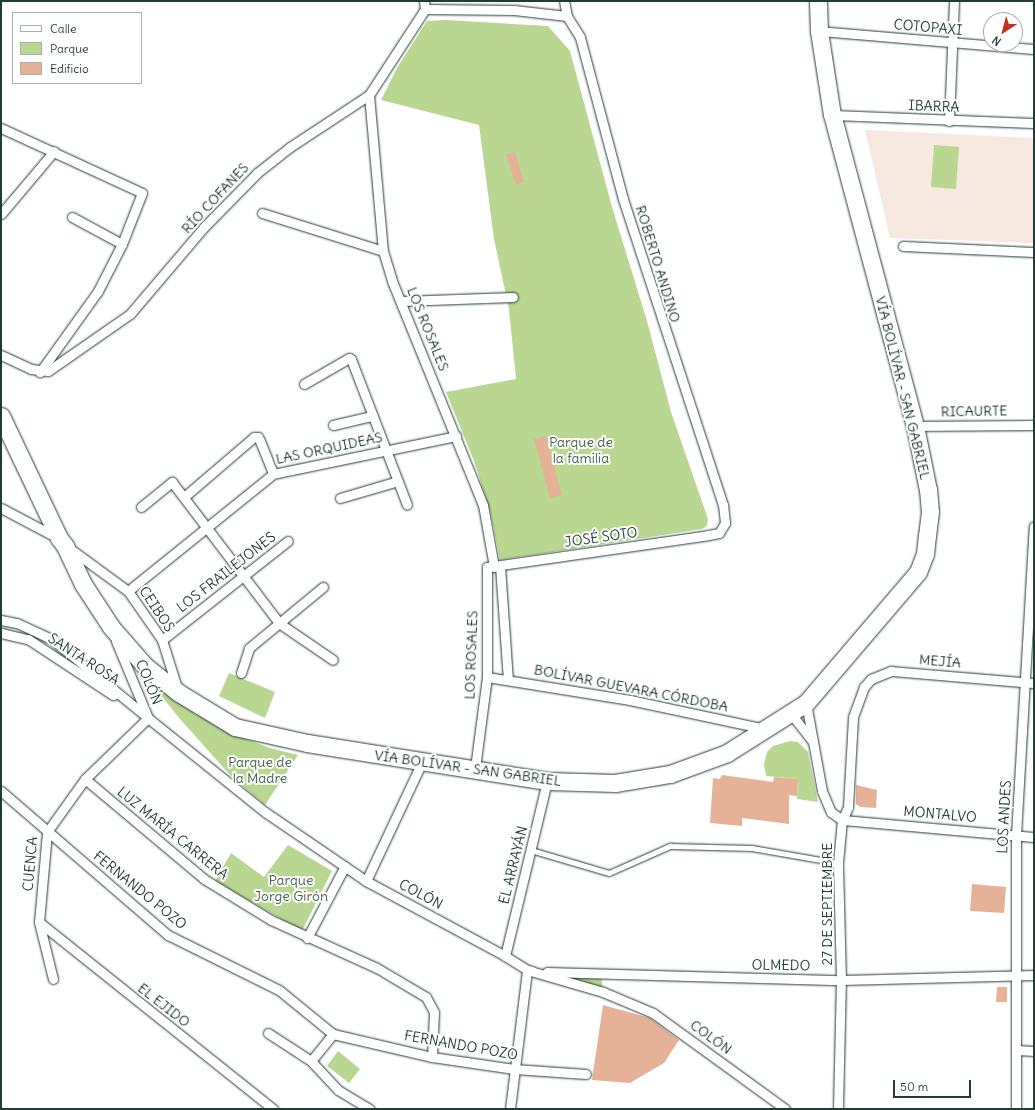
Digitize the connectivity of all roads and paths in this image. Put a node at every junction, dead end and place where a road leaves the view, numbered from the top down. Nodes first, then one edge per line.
1 (564, 1) edge
2 (818, 1) edge
3 (954, 1) edge
4 (425, 5) edge
5 (567, 16) junction
6 (819, 31) junction
7 (952, 43) junction
8 (1034, 49) edge
9 (369, 95) junction
10 (832, 115) junction
11 (949, 120) junction
12 (1034, 123) edge
13 (1, 128) edge
14 (54, 151) junction
15 (262, 213) dead end
16 (1, 214) edge
17 (72, 217) dead end
18 (122, 244) junction
19 (903, 246) dead end
20 (383, 251) junction
21 (1034, 252) edge
22 (513, 297) dead end
23 (402, 301) junction
24 (1, 355) edge
25 (40, 372) junction
26 (304, 384) dead end
27 (1, 416) edge
28 (371, 416) junction
29 (333, 425) dead end
30 (1034, 425) edge
31 (915, 426) junction
32 (456, 436) junction
33 (384, 450) junction
34 (273, 474) junction
35 (398, 481) junction
36 (184, 498) junction
37 (340, 498) dead end
38 (407, 506) dead end
39 (141, 507) dead end
40 (1, 508) edge
41 (207, 527) junction
42 (1034, 527) edge
43 (719, 533) joint
44 (288, 541) dead end
45 (62, 542) junction
46 (494, 567) junction
47 (1033, 575) edge
48 (244, 576) junction
49 (323, 587) dead end
50 (128, 591) junction
51 (1, 620) edge
52 (279, 623) junction
53 (110, 627) junction
54 (1, 633) edge
55 (162, 640) junction
56 (333, 660) dead end
57 (241, 673) dead end
58 (487, 677) junction
59 (508, 679) junction
60 (1030, 683) edge
61 (179, 693) junction
62 (858, 701) joint
63 (806, 703) junction
64 (792, 715) junction
65 (148, 718) junction
66 (768, 730) junction
67 (813, 742) junction
68 (422, 762) junction
69 (475, 768) junction
70 (85, 780) junction
71 (547, 781) junction
72 (1, 791) edge
73 (842, 820) junction
74 (47, 832) junction
75 (1016, 835) junction
76 (1034, 837) edge
77 (531, 850) junction
78 (838, 863) junction
79 (345, 866) junction
80 (366, 881) junction
81 (39, 922) junction
82 (307, 938) junction
83 (505, 956) junction
84 (527, 970) junction
85 (607, 975) junction
86 (1034, 975) edge
87 (1016, 976) junction
88 (53, 979) dead end
89 (841, 980) junction
90 (603, 992) junction
91 (268, 1033) dead end
92 (333, 1034) junction
93 (1017, 1050) junction
94 (1034, 1051) edge
95 (432, 1057) junction
96 (311, 1061) junction
97 (514, 1069) junction
98 (586, 1074) dead end
99 (273, 1109) edge
100 (370, 1109) edge
101 (510, 1109) edge
102 (785, 1109) edge
103 (838, 1109) edge
104 (1016, 1109) edge

1 - 5 street, ROBERTO ANDINO
2 - 6 highway, VÍA BOLÍVAR - SAN GABRIEL
3 - 7 street
4 - 5 street
4 - 9 street, RÍO COFANES
5 - 43 street, ROBERTO ANDINO
6 - 7 street, COTOPAXI
6 - 10 highway, VÍA BOLÍVAR - SAN GABRIEL
7 - 8 street, COTOPAXI
7 - 11 street
9 - 20 street, LOS ROSALES
9 - 25 street, RÍO COFANES
10 - 11 street, IBARRA
10 - 31 highway, VÍA BOLÍVAR - SAN GABRIEL
11 - 12 street, IBARRA
13 - 14 street
14 - 16 street
14 - 18 street
15 - 20 street
17 - 18 street
18 - 25 street
19 - 21 street
20 - 23 street, LOS ROSALES
22 - 23 street
23 - 32 street, LOS ROSALES
24 - 25 street
26 - 28 street
27 - 45 highway, VÍA BOLÍVAR - SAN GABRIEL
28 - 29 street
28 - 33 street
30 - 31 street, RICAURTE
31 - 63 highway, VÍA BOLÍVAR - SAN GABRIEL
32 - 33 street, LAS ORQUIDEAS
32 - 46 street, LOS ROSALES
33 - 34 street, LAS ORQUIDEAS
33 - 35 street
34 - 36 street
34 - 41 street, LAS ORQUIDEAS
35 - 37 street
35 - 38 street
36 - 39 street
36 - 41 street
40 - 45 street, CEIBOS
41 - 48 street
41 - 50 street, LAS ORQUIDEAS
42 - 47 street, LOS ANDES
43 - 46 street, JOSÉ SOTO
44 - 48 street, LOS FRAILEJONES
45 - 50 street, CEIBOS
45 - 53 highway, VÍA BOLÍVAR - SAN GABRIEL
46 - 58 street, LOS ROSALES
46 - 59 street
47 - 60 street, LOS ANDES
48 - 52 street
48 - 55 street, LOS FRAILEJONES
49 - 52 street
50 - 55 street, CEIBOS
51 - 65 street
52 - 56 street
52 - 57 street
53 - 61 highway, VÍA BOLÍVAR - SAN GABRIEL
53 - 65 street, COLÓN
54 - 65 street, SANTA ROSA
55 - 61 street, CEIBOS
58 - 59 street, BOLÍVAR GUEVARA CÓRDOBA
58 - 69 street, LOS ROSALES
59 - 66 street, BOLÍVAR GUEVARA CÓRDOBA
60 - 62 street, MEJÍA
60 - 75 street, LOS ANDES
61 - 68 highway, VÍA BOLÍVAR - SAN GABRIEL
62 - 73 street, 27 DE SEPTIEMBRE
63 - 64 highway, VÍA BOLÍVAR - SAN GABRIEL
63 - 67 street
64 - 66 highway, VÍA BOLÍVAR - SAN GABRIEL
64 - 67 street
65 - 70 street, CUENCA
65 - 79 street, COLÓN
66 - 71 highway, VÍA BOLÍVAR - SAN GABRIEL
67 - 73 street
68 - 69 highway, VÍA BOLÍVAR - SAN GABRIEL
68 - 80 street
69 - 71 highway, VÍA BOLÍVAR - SAN GABRIEL
70 - 74 street, CUENCA
70 - 82 street, LUZ MARÍA CARRERA
71 - 77 street, EL ARRAYÁN
72 - 74 street, FERNANDO POZO
73 - 75 street, MONTALVO
73 - 78 street, 27 DE SEPTIEMBRE
74 - 81 street, CUENCA
74 - 92 street, FERNANDO POZO
75 - 76 street, MONTALVO
75 - 87 street, LOS ANDES
77 - 78 lane
77 - 83 street, EL ARRAYÁN
78 - 89 street, 27 DE SEPTIEMBRE
79 - 80 street, COLÓN
79 - 82 street
80 - 83 street, COLÓN
81 - 88 street, CUENCA
81 - 99 street, EL EJIDO
82 - 95 street, LUZ MARÍA CARRERA
83 - 84 street, COLÓN
84 - 85 street, OLMEDO
84 - 90 street, COLÓN
84 - 97 street
85 - 89 street, OLMEDO
85 - 90 street
86 - 87 street, OLMEDO
87 - 89 street, OLMEDO
87 - 93 street, LOS ANDES
89 - 103 street, 27 DE SEPTIEMBRE
90 - 102 street, COLÓN
91 - 96 street
92 - 95 street, FERNANDO POZO
92 - 96 street
93 - 94 street
93 - 104 street, LOS ANDES
95 - 97 street, FERNANDO POZO
96 - 100 street
97 - 98 street, FERNANDO POZO
97 - 101 street

